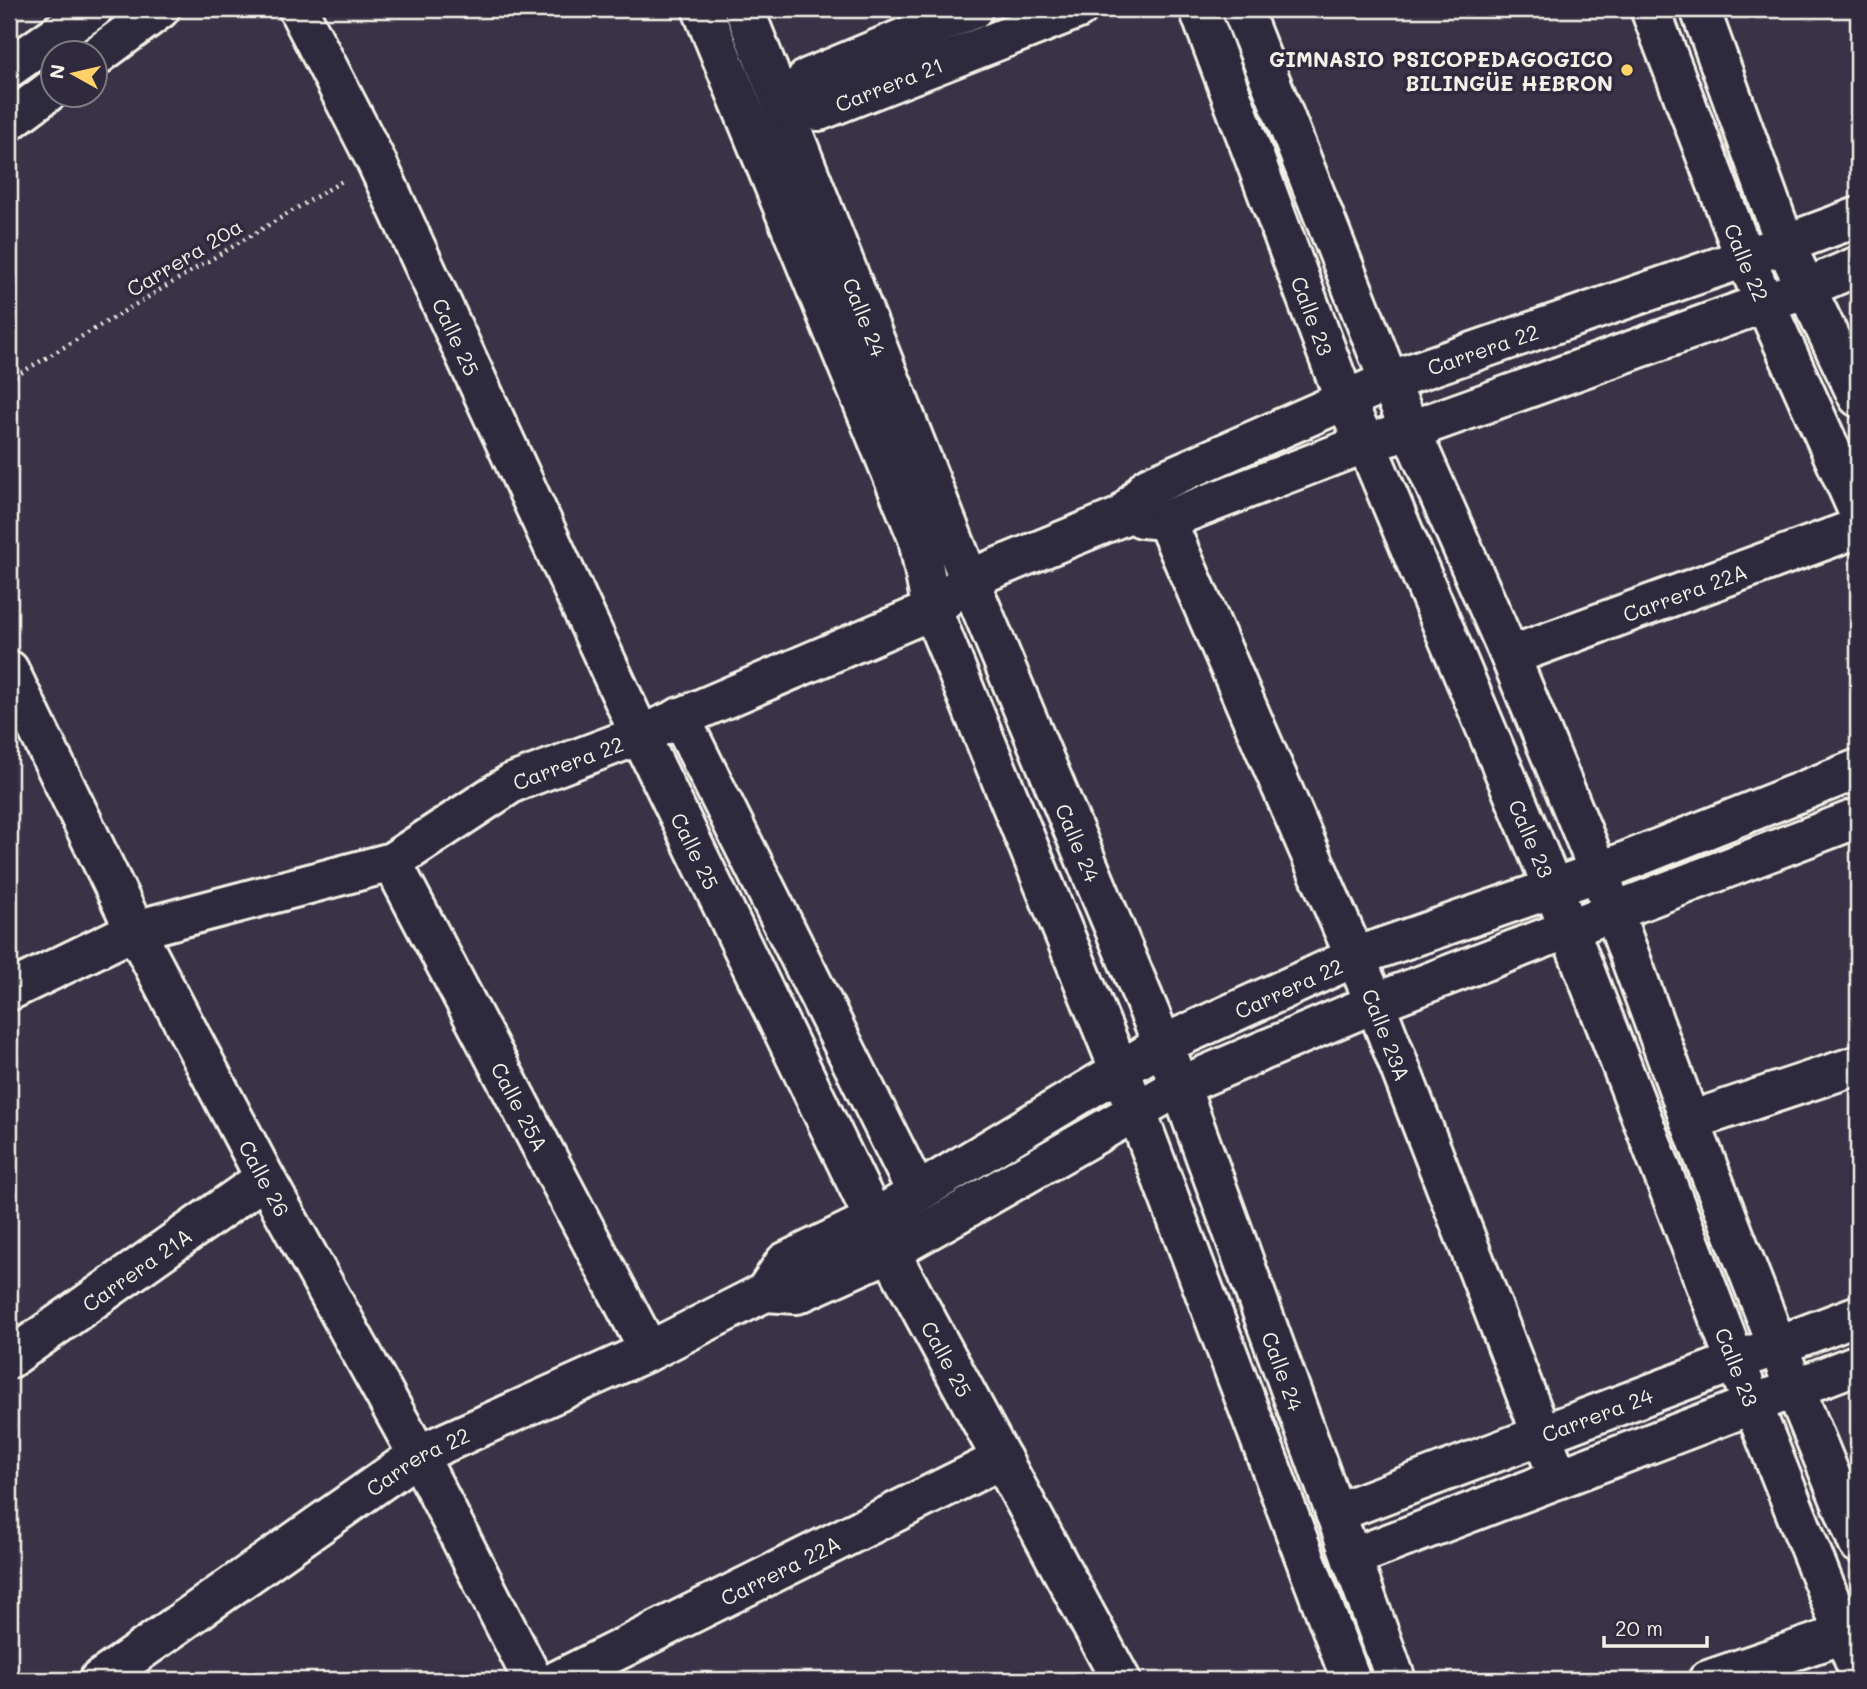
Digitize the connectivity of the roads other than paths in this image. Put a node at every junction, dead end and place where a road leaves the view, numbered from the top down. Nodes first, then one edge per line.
1 (93, 9) edge
2 (160, 9) edge
3 (298, 9) edge
4 (702, 9) edge
5 (744, 9) edge
6 (973, 9) edge
7 (1078, 9) edge
8 (1199, 9) edge
9 (1242, 9) edge
10 (1650, 9) edge
11 (1710, 11) edge
12 (108, 48) edge
13 (9, 68) edge
14 (38, 99) edge
15 (782, 107) junction
16 (9, 121) edge
17 (1858, 217) edge
18 (1785, 244) junction
19 (1745, 258) junction
20 (1858, 266) edge
21 (1806, 288) junction
22 (1764, 302) junction
23 (1389, 381) junction
24 (1858, 397) edge
25 (1345, 401) junction
26 (1410, 430) junction
27 (1366, 443) junction
28 (1858, 511) edge
29 (1123, 516) junction
30 (1166, 520) junction
31 (1858, 528) edge
32 (969, 579) junction
33 (932, 610) junction
34 (1510, 656) junction
35 (9, 670) edge
36 (680, 717) junction
37 (639, 735) junction
38 (1858, 769) edge
39 (1858, 818) edge
40 (392, 862) junction
41 (1599, 872) junction
42 (1553, 888) junction
43 (1614, 913) junction
44 (135, 930) junction
45 (1569, 930) junction
46 (1355, 957) junction
47 (9, 990) edge
48 (1375, 1003) junction
49 (1162, 1045) junction
50 (1858, 1065) edge
51 (1120, 1069) junction
52 (1180, 1086) junction
53 (1136, 1110) junction
54 (1690, 1121) junction
55 (265, 1178) junction
56 (917, 1193) junction
57 (882, 1236) junction
58 (1858, 1315) edge
59 (1777, 1345) junction
60 (649, 1351) junction
61 (9, 1359) edge
62 (1735, 1360) junction
63 (1858, 1364) edge
64 (1794, 1387) junction
65 (1754, 1402) junction
66 (1542, 1434) junction
67 (418, 1455) junction
68 (1002, 1459) junction
69 (1558, 1477) junction
70 (1335, 1513) junction
71 (1858, 1543) edge
72 (1351, 1558) junction
73 (1851, 1631) edge
74 (1858, 1670) edge
75 (99, 1680) edge
76 (533, 1680) edge
77 (558, 1680) edge
78 (1121, 1680) edge
79 (1351, 1680) edge
80 (1396, 1680) edge
81 (1708, 1680) edge

1 - 13 street
2 - 12 street
3 - 37 street, Calle 25
4 - 33 street, Calle 24
5 - 15 street, Calle 24
6 - 15 street, Carrera 21
7 - 15 street, Carrera 21
8 - 25 street, Calle 23
9 - 23 street, Calle 23
10 - 19 street, Calle 22
11 - 18 street, Calle 22
14 - 16 street
15 - 32 street, Calle 24
17 - 18 street, Carrera 22
18 - 19 street, Carrera 22
18 - 21 street, Calle 22
19 - 22 street, Calle 22
19 - 23 street, Carrera 22
20 - 21 street, Carrera 22
21 - 22 street, Carrera 22
21 - 24 street, Calle 22
22 - 26 street, Carrera 22
22 - 28 street, Calle 22
23 - 25 street, Carrera 22
23 - 26 street, Calle 23
25 - 27 street, Calle 23
25 - 29 street, Carrera 22
26 - 27 street, Carrera 22
26 - 34 street, Calle 23
27 - 30 street, Carrera 22
27 - 42 street, Calle 23
29 - 30 street, Carrera 22
29 - 32 street, Carrera 22
30 - 46 street, Calle 23A
31 - 34 street, Carrera 22A
32 - 33 street, Carrera 22
32 - 49 street, Calle 24
33 - 36 street, Carrera 22
33 - 51 street, Calle 24
34 - 41 street, Calle 23
35 - 44 street, Calle 26
36 - 37 street, Carrera 22
36 - 56 street
37 - 40 street, Carrera 22
37 - 57 street, Calle 25
38 - 41 street, Carrera 22
39 - 43 street, Carrera 22
40 - 44 street, Carrera 22
40 - 60 street, Calle 25A
41 - 42 street, Carrera 22
41 - 43 street, Calle 23
42 - 45 street, Calle 23
42 - 46 street, Carrera 22
43 - 45 street, Carrera 22
43 - 54 street, Calle 23
44 - 47 street, Carrera 22
44 - 55 street, Calle 26
45 - 48 street, Carrera 22
45 - 62 street, Calle 23
46 - 48 street, Calle 23A
46 - 49 street, Carrera 22
48 - 52 street, Carrera 22
48 - 66 street, Calle 23A
49 - 51 street, Carrera 22
49 - 52 street, Calle 24
50 - 54 street
51 - 53 street, Calle 24
51 - 56 street, Carrera 22
52 - 53 street, Carrera 22
52 - 70 street, Calle 24
53 - 57 street, Carrera 22
53 - 79 street, Calle 24
54 - 59 street, Calle 23
55 - 61 street, Carrera 21A
55 - 67 street, Calle 26
56 - 57 street, Carrera 22
57 - 60 street, Carrera 22
57 - 68 street, Calle 25
58 - 59 street, Carrera 24
59 - 62 street, Carrera 24
59 - 64 street, Calle 23
60 - 67 street, Carrera 22
62 - 65 street, Calle 23
62 - 66 street, Carrera 24
63 - 64 street
64 - 65 street
64 - 71 street, Calle 23
65 - 69 street
65 - 73 street, Calle 23
66 - 69 street, Calle 23A
66 - 70 street, Carrera 24
67 - 75 street, Carrera 22
67 - 76 street, Calle 26
68 - 77 street, Carrera 22A
68 - 78 street, Calle 25
69 - 72 street
70 - 72 street, Calle 24
72 - 80 street, Calle 24
73 - 74 street, Calle 23
73 - 81 street

